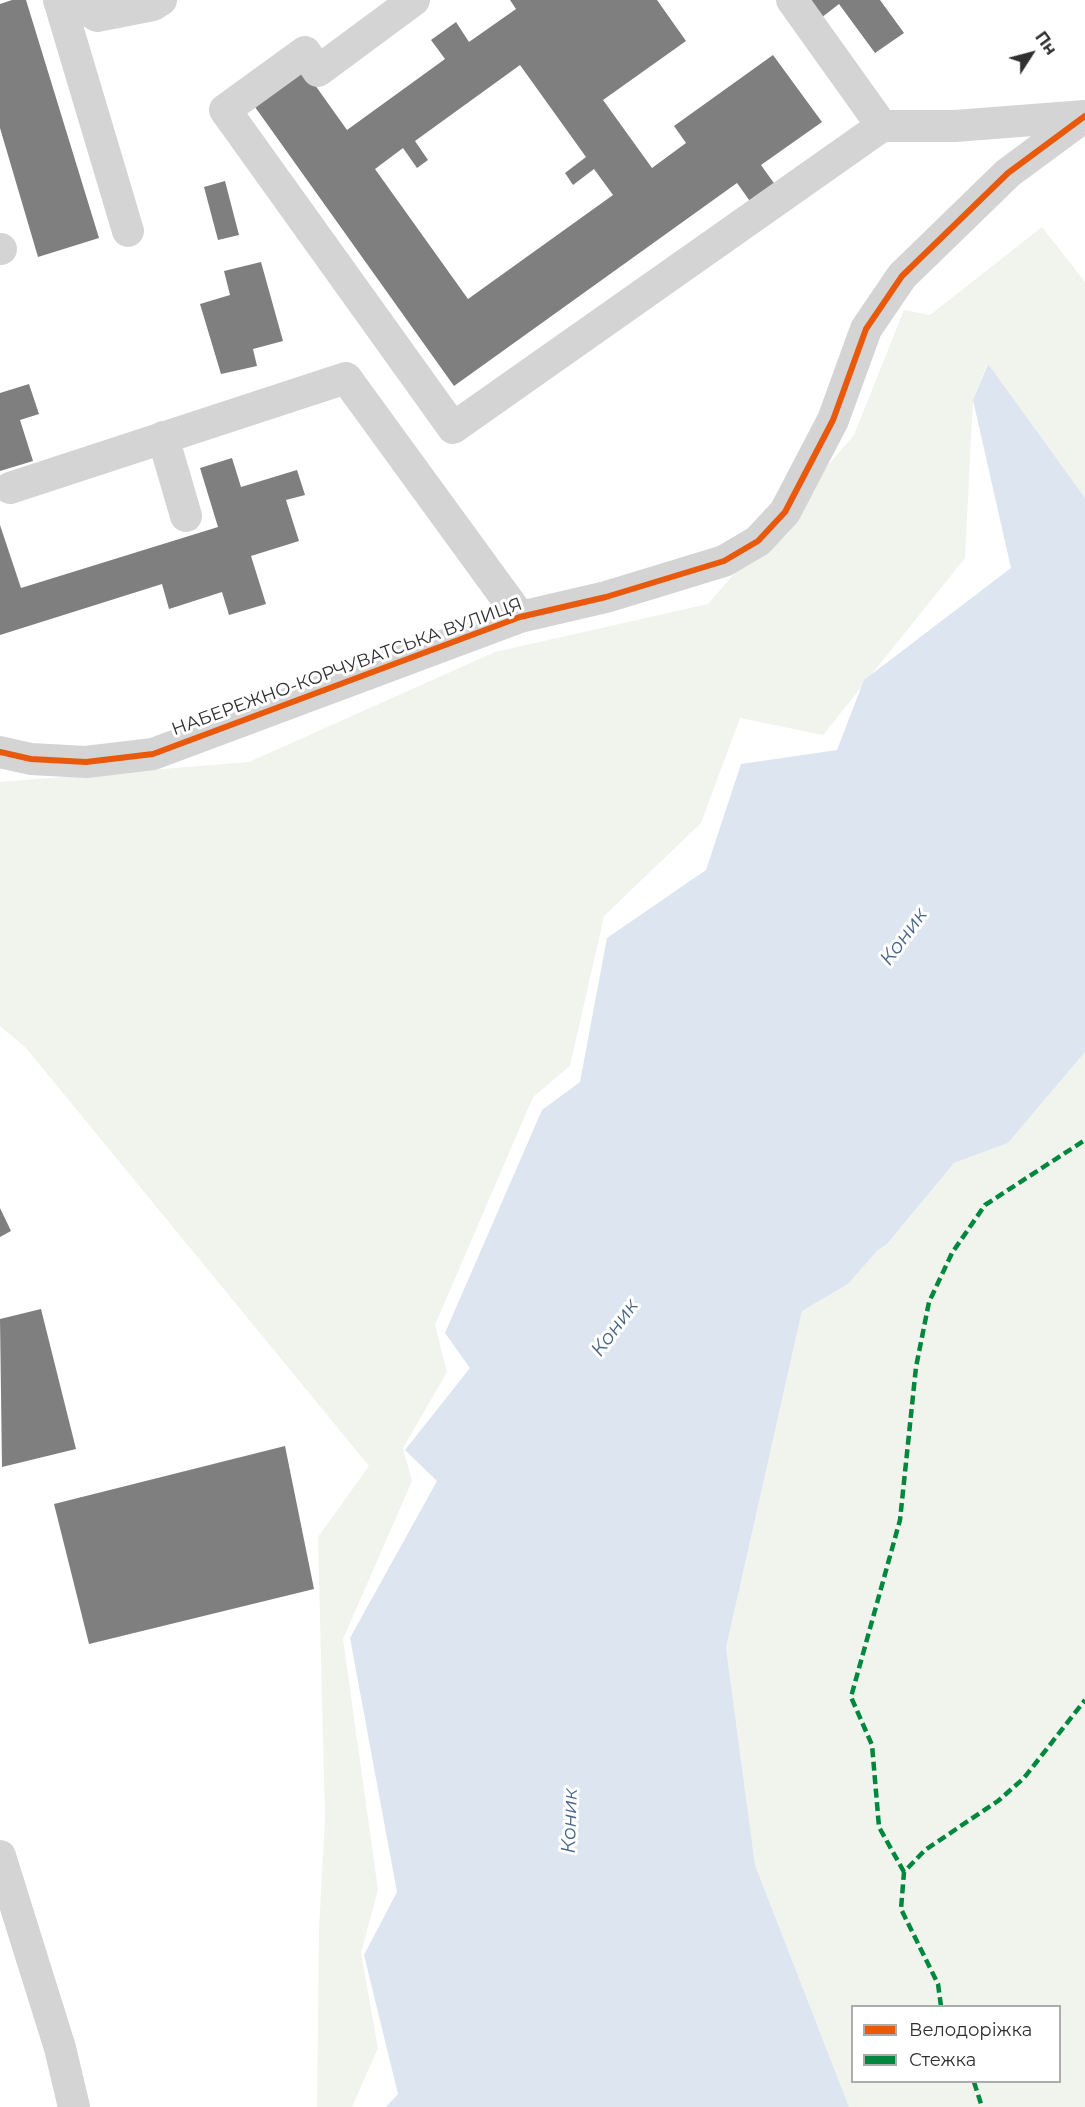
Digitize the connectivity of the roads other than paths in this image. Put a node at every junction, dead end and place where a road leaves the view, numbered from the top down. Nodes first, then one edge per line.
1 (59, 0) edge
2 (73, 0) edge
3 (161, 0) edge
4 (414, 0) edge
5 (792, 0) edge
6 (1085, 116) edge
7 (882, 126) junction
8 (128, 231) dead end
9 (163, 437) junction
10 (10, 488) dead end
11 (186, 516) dead end
12 (520, 618) junction
13 (0, 752) edge
14 (0, 1856) edge
15 (74, 2107) edge

1 - 8 street
2 - 3 street
4 - 7 street
5 - 7 street
6 - 7 street
6 - 12 street, НАБЕРЕЖНО-КОРЧУВАТСЬКА ВУЛИЦЯ
9 - 10 street
9 - 11 street
9 - 12 street
12 - 13 street, НАБЕРЕЖНО-КОРЧУВАТСЬКА ВУЛИЦЯ
14 - 15 street

